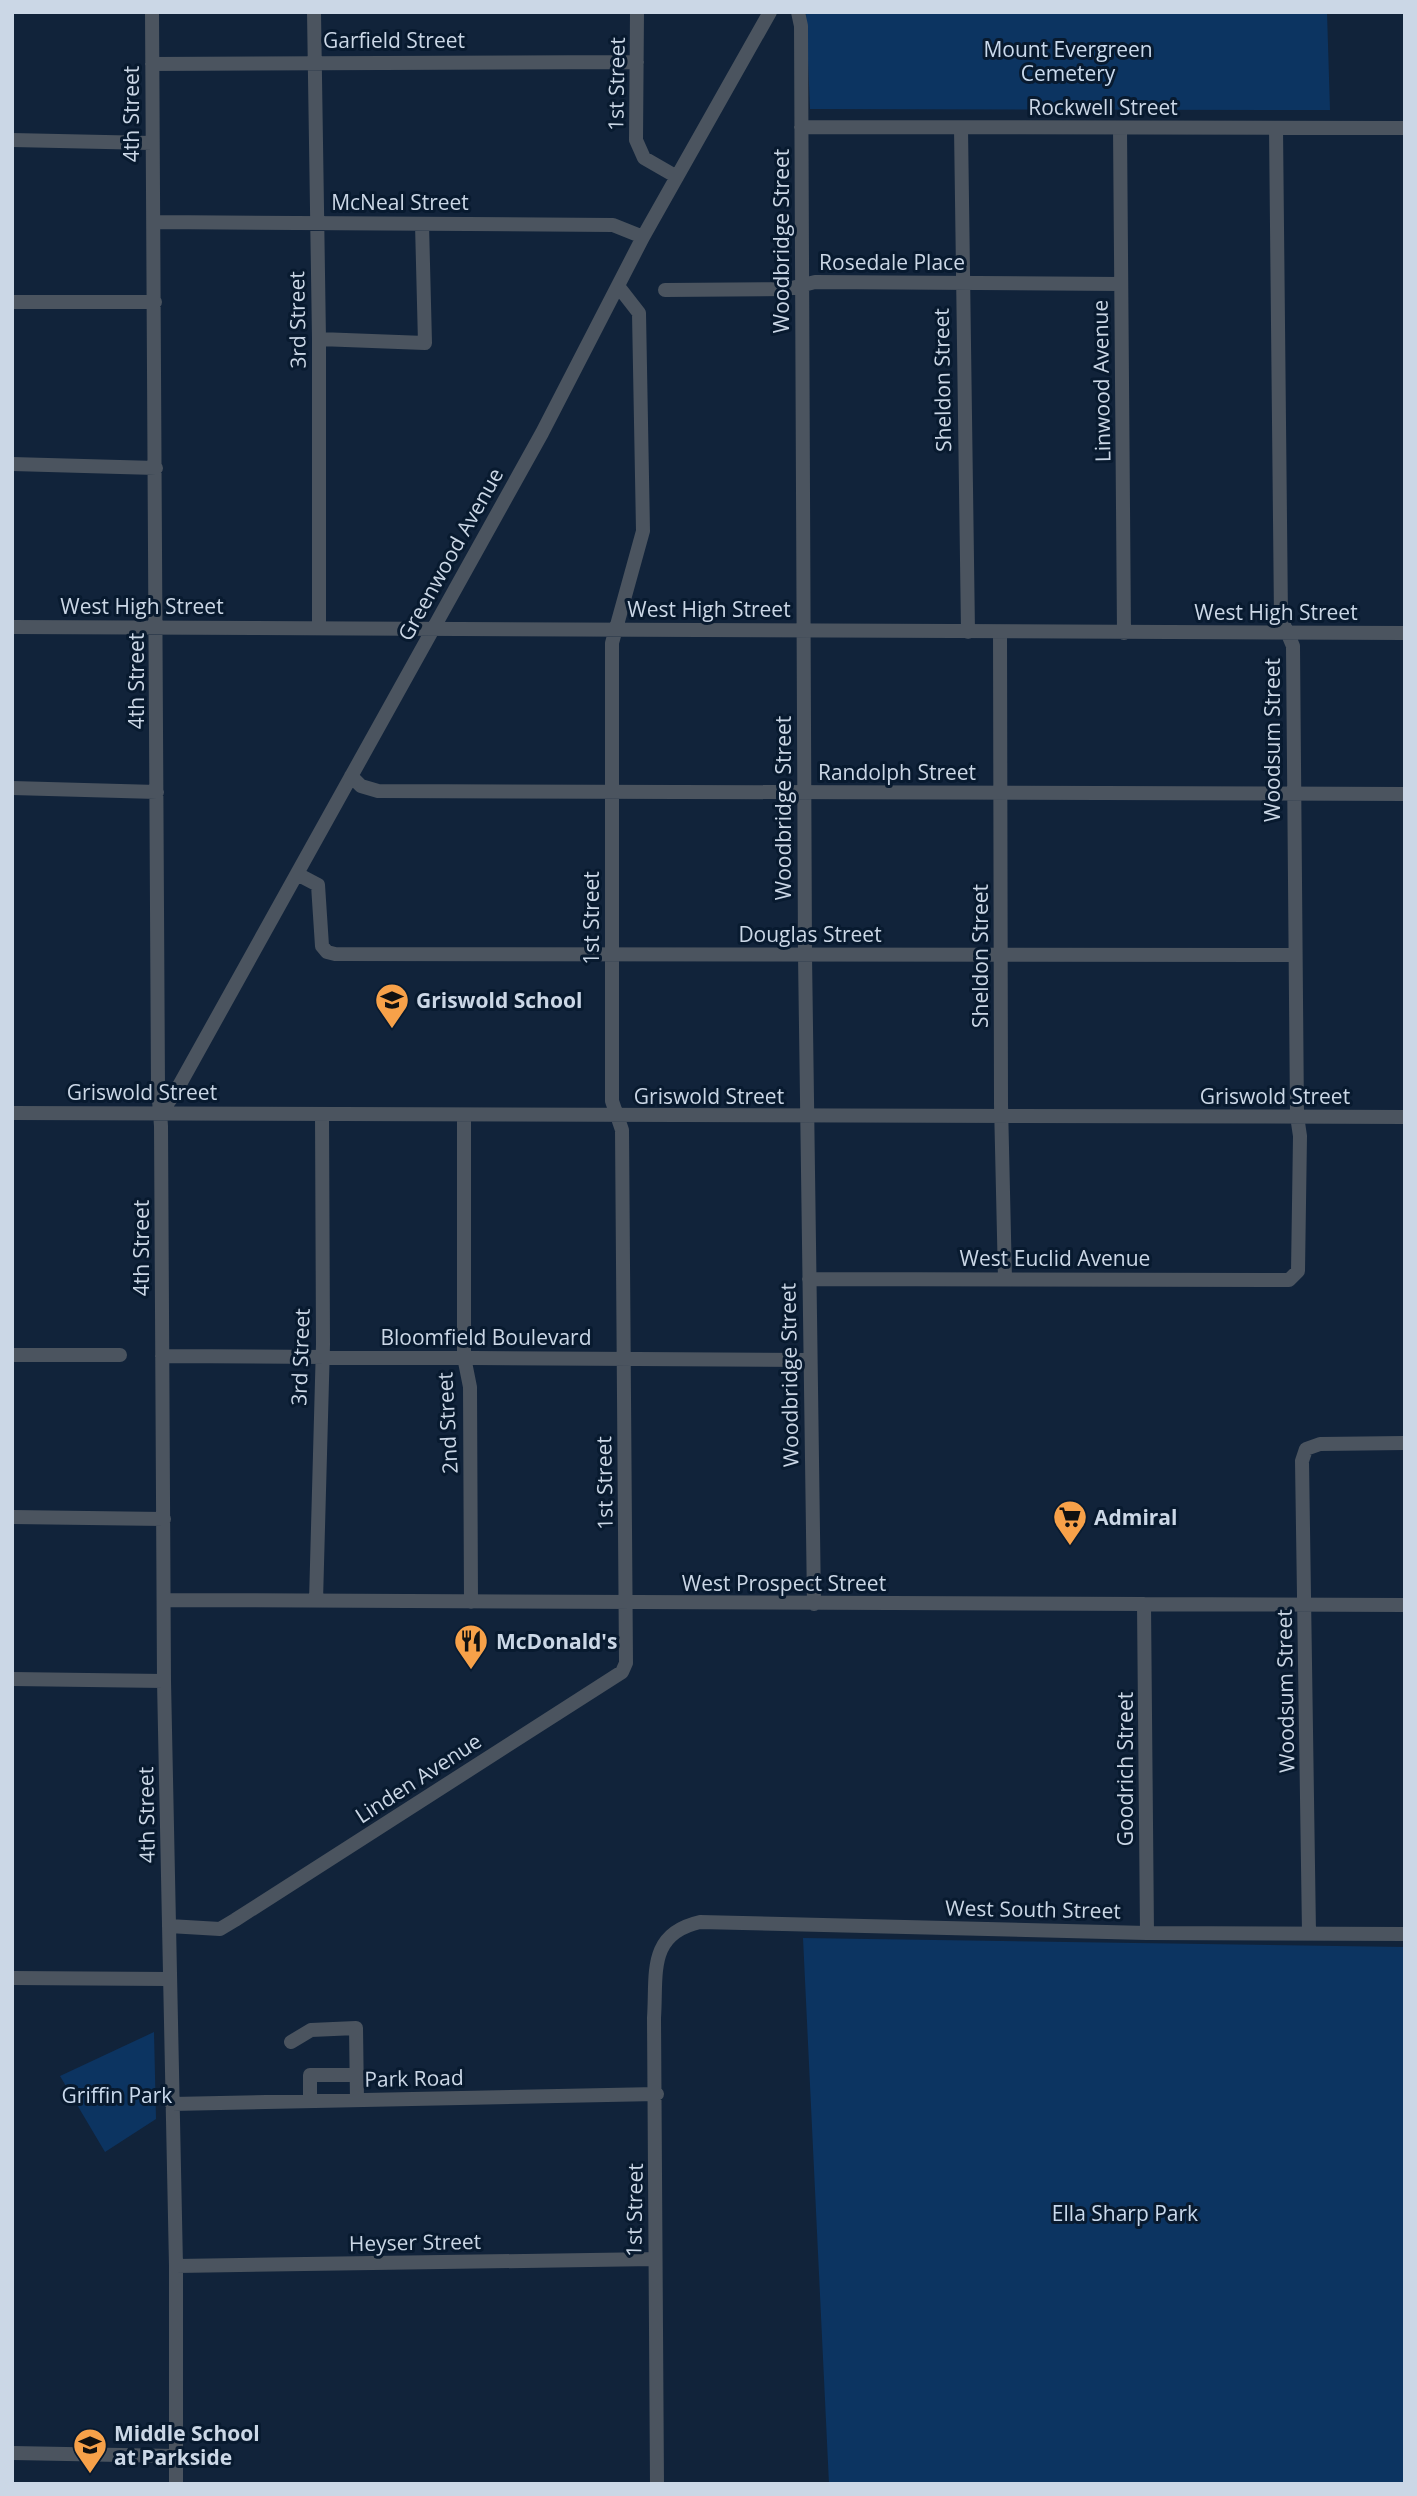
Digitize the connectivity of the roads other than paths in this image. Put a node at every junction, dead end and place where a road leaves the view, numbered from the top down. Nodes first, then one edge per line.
1 (152, 12) edge
2 (314, 12) edge
3 (637, 12) edge
4 (770, 12) edge
5 (798, 12) edge
6 (314, 61) junction
7 (637, 62) junction
8 (152, 64) junction
9 (801, 127) junction
10 (961, 128) junction
11 (1120, 128) junction
12 (1276, 128) junction
13 (1405, 128) edge
14 (12, 139) edge
15 (152, 143) junction
16 (677, 177) junction
17 (154, 222) junction
18 (317, 223) junction
19 (422, 224) junction
20 (643, 237) junction
21 (961, 283) junction
22 (1120, 284) junction
23 (618, 286) junction
24 (802, 286) junction
25 (665, 290) dead end
26 (12, 302) edge
27 (155, 302) junction
28 (319, 339) junction
29 (12, 464) edge
30 (156, 468) junction
31 (157, 626) junction
32 (12, 627) edge
33 (318, 628) junction
34 (433, 629) junction
35 (615, 630) junction
36 (805, 631) junction
37 (968, 632) junction
38 (1000, 632) junction
39 (1124, 633) junction
40 (1288, 633) junction
41 (1405, 633) edge
42 (351, 776) junction
43 (12, 788) edge
44 (157, 792) junction
45 (612, 792) junction
46 (804, 793) junction
47 (1000, 793) junction
48 (1293, 793) junction
49 (1405, 794) edge
50 (299, 875) junction
51 (611, 954) junction
52 (805, 955) junction
53 (1294, 955) junction
54 (1001, 956) junction
55 (161, 1112) junction
56 (12, 1113) edge
57 (322, 1114) junction
58 (464, 1116) junction
59 (617, 1116) junction
60 (1297, 1116) junction
61 (807, 1117) junction
62 (1405, 1117) edge
63 (1004, 1118) junction
64 (1298, 1271) joint
65 (809, 1279) junction
66 (1005, 1279) junction
67 (12, 1355) edge
68 (120, 1355) dead end
69 (162, 1356) junction
70 (322, 1357) junction
71 (464, 1357) junction
72 (624, 1359) junction
73 (809, 1360) junction
74 (1405, 1443) edge
75 (12, 1517) edge
76 (164, 1519) junction
77 (164, 1600) junction
78 (316, 1601) junction
79 (471, 1602) junction
80 (626, 1602) junction
81 (814, 1604) junction
82 (1144, 1604) junction
83 (1305, 1605) junction
84 (1405, 1605) edge
85 (12, 1679) edge
86 (164, 1681) junction
87 (169, 1926) junction
88 (1147, 1933) junction
89 (1309, 1933) junction
90 (1405, 1934) edge
91 (666, 1938) joint
92 (12, 1978) edge
93 (168, 1979) junction
94 (291, 2042) dead end
95 (356, 2075) junction
96 (657, 2094) junction
97 (357, 2100) junction
98 (310, 2101) junction
99 (172, 2104) junction
100 (655, 2259) junction
101 (176, 2266) junction
102 (12, 2453) edge
103 (175, 2455) junction
104 (176, 2484) edge
105 (657, 2484) edge

1 - 8 street, 4th Street
2 - 6 street, 3rd Street
3 - 7 street, 1st Street
4 - 16 street, Greenwood Avenue
5 - 9 street, Woodbridge Street
6 - 7 street, Garfield Street
6 - 8 street, Garfield Street
6 - 18 street, 3rd Street
7 - 16 street, 1st Street
8 - 15 street, 4th Street
9 - 10 street, Rockwell Street
9 - 24 street, Woodbridge Street
10 - 11 street, Rockwell Street
10 - 21 street, Sheldon Street
11 - 12 street, Rockwell Street
11 - 22 street, Linwood Avenue
12 - 13 street, Rockwell Street
12 - 40 street, Woodsum Street
14 - 15 street
15 - 17 street, 4th Street
16 - 20 street, Greenwood Avenue
17 - 18 street, McNeal Street
17 - 27 street, 4th Street
18 - 19 street, McNeal Street
18 - 28 street, 3rd Street
19 - 20 street, McNeal Street
19 - 28 street
20 - 23 street, Greenwood Avenue
21 - 22 street, Rosedale Place
21 - 24 street, Rosedale Place
21 - 37 street, Sheldon Street
22 - 39 street, Linwood Avenue
23 - 34 street, Greenwood Avenue
23 - 35 street, 1st Street
24 - 25 street, Rosedale Place
24 - 36 street, Woodbridge Street
26 - 27 street
27 - 30 street, 4th Street
28 - 33 street, 3rd Street
29 - 30 street
30 - 31 street, 4th Street
31 - 32 street, West High Street
31 - 33 street, West High Street
31 - 44 street, 4th Street
33 - 34 street, West High Street
34 - 35 street, West High Street
34 - 42 street, Greenwood Avenue
35 - 36 street, West High Street
35 - 45 street, 1st Street
36 - 37 street, West High Street
36 - 46 street, Woodbridge Street
37 - 38 street, West High Street
38 - 39 street, West High Street
38 - 47 street, Sheldon Street
39 - 40 street, West High Street
40 - 41 street, West High Street
40 - 48 street, Woodsum Street
42 - 45 street, Randolph Street
42 - 50 street, Greenwood Avenue
43 - 44 street
44 - 55 street, 4th Street
45 - 46 street, Randolph Street
45 - 51 street, 1st Street
46 - 47 street, Randolph Street
46 - 52 street, Woodbridge Street
47 - 48 street, Randolph Street
47 - 54 street, Sheldon Street
48 - 49 street, Randolph Street
48 - 53 street, Woodsum Street
50 - 51 street, Douglas Street
50 - 55 street, Greenwood Avenue
51 - 52 street, Douglas Street
51 - 59 street, 1st Street
52 - 54 street, Douglas Street
52 - 61 street, Woodbridge Street
53 - 54 street, Douglas Street
53 - 60 street, Woodsum Street
54 - 63 street, Sheldon Street
55 - 56 street, Griswold Street
55 - 57 street, Griswold Street
55 - 69 street, 4th Street
57 - 58 street, Griswold Street
57 - 70 street, 3rd Street
58 - 59 street, Griswold Street
58 - 71 street, 2nd Street
59 - 61 street, Griswold Street
59 - 72 street, 1st Street
60 - 62 street, Griswold Street
60 - 63 street, Griswold Street
60 - 64 street, Woodsum Street
61 - 63 street, Griswold Street
61 - 65 street, Woodbridge Street
63 - 66 street, Sheldon Street
64 - 66 street, West Euclid Avenue
65 - 66 street, West Euclid Avenue
65 - 73 street, Woodbridge Street
67 - 68 street
69 - 70 street, Bloomfield Boulevard
69 - 76 street, 4th Street
70 - 71 street, Bloomfield Boulevard
70 - 78 street, 3rd Street
71 - 72 street, Bloomfield Boulevard
71 - 79 street, 2nd Street
72 - 73 street, Bloomfield Boulevard
72 - 80 street, 1st Street
73 - 81 street, Woodbridge Street
74 - 83 street, Woodsum Street
75 - 76 street
76 - 77 street, 4th Street
77 - 78 street, West Prospect Street
77 - 86 street, 4th Street
78 - 79 street, West Prospect Street
79 - 80 street, West Prospect Street
80 - 81 street, West Prospect Street
80 - 87 street, Linden Avenue
81 - 82 street, West Prospect Street
82 - 83 street, West Prospect Street
82 - 88 street, Goodrich Street
83 - 84 street, West Prospect Street
83 - 89 street, Woodsum Street
85 - 86 street
86 - 87 street, 4th Street
87 - 93 street, 4th Street
88 - 89 street, West South Street
88 - 91 street, West South Street
89 - 90 street, West South Street
91 - 96 street, 1st Street
92 - 93 street
93 - 99 street, 4th Street
94 - 95 street
95 - 97 street
95 - 98 street
96 - 97 street, Park Road
96 - 100 street, 1st Street
97 - 98 street, Park Road
98 - 99 street, Park Road
99 - 101 street, 4th Street
100 - 101 street, Heyser Street
100 - 105 street, 1st Street
101 - 103 street, 4th Street
102 - 103 street
103 - 104 street, 4th Street

